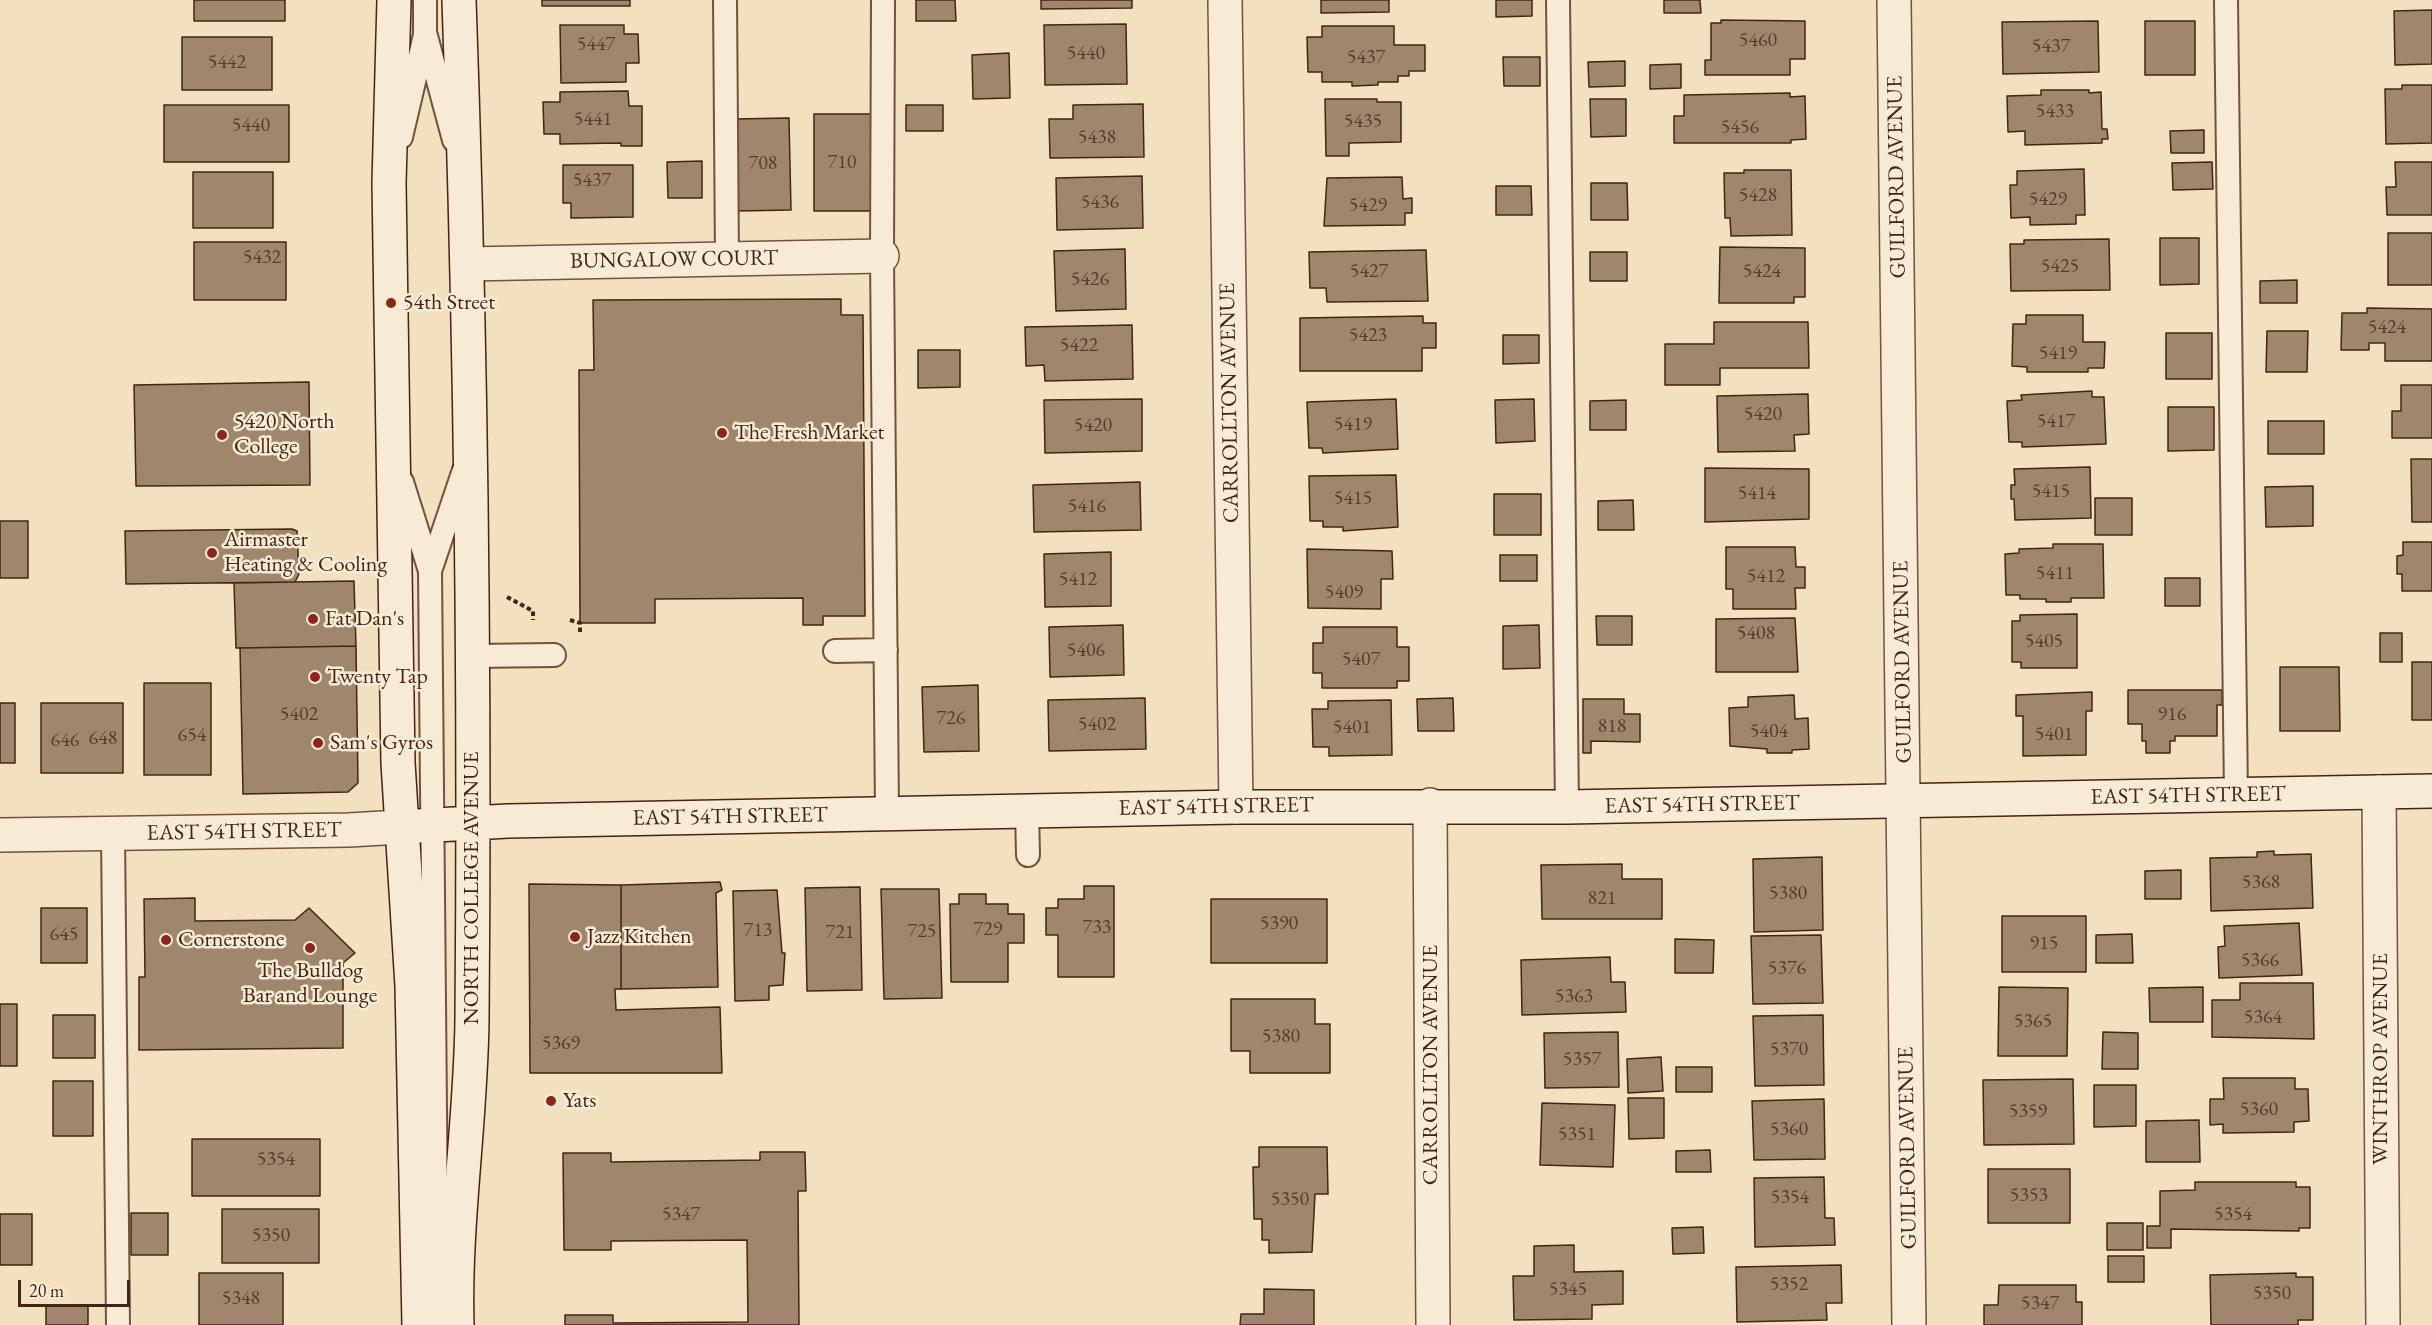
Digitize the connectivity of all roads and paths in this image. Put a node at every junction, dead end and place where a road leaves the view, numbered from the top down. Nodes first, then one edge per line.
1 (394, 0) edge
2 (425, 0) edge
3 (459, 0) edge
4 (725, 0) edge
5 (883, 0) edge
6 (1225, 0) edge
7 (1558, 0) edge
8 (1894, 0) edge
9 (2226, 0) edge
10 (425, 35) junction
11 (465, 182) junction
12 (389, 183) junction
13 (882, 256) junction
14 (727, 259) junction
15 (467, 264) junction
16 (470, 450) junction
17 (392, 452) junction
18 (430, 571) junction
19 (499, 593) dead end
20 (534, 620) dead end
21 (570, 620) dead end
22 (580, 633) dead end
23 (886, 650) junction
24 (835, 651) dead end
25 (554, 655) dead end
26 (472, 656) junction
27 (2432, 791) edge
28 (2379, 792) junction
29 (2236, 795) junction
30 (1904, 801) junction
31 (1430, 805) junction
32 (1236, 807) junction
33 (1567, 807) junction
34 (1027, 810) junction
35 (887, 813) junction
36 (472, 824) junction
37 (416, 826) junction
38 (113, 834) junction
39 (0, 835) edge
40 (1028, 855) dead end
41 (117, 1325) edge
42 (419, 1325) edge
43 (437, 1325) edge
44 (457, 1325) edge
45 (1433, 1325) edge
46 (1909, 1325) edge
47 (2383, 1325) edge

1 - 12 street, NORTH COLLEGE AVENUE
2 - 10 lane, NORTH COLLEGE AVENUE
3 - 11 street, NORTH COLLEGE AVENUE
4 - 14 lane
5 - 13 lane
6 - 32 street, CARROLLTON AVENUE
7 - 33 lane
8 - 30 street, GUILFORD AVENUE
9 - 29 lane
10 - 11 lane, NORTH COLLEGE AVENUE
10 - 12 lane, NORTH COLLEGE AVENUE
11 - 15 street, NORTH COLLEGE AVENUE
12 - 17 street, NORTH COLLEGE AVENUE
13 - 14 street, BUNGALOW COURT
13 - 23 lane
14 - 15 street, BUNGALOW COURT
15 - 16 street, NORTH COLLEGE AVENUE
16 - 18 lane, NORTH COLLEGE AVENUE
16 - 26 street, NORTH COLLEGE AVENUE
17 - 18 lane, NORTH COLLEGE AVENUE
17 - 37 street, NORTH COLLEGE AVENUE
18 - 37 lane, NORTH COLLEGE AVENUE
19 - 20 path
21 - 22 path
23 - 24 lane
23 - 35 lane
25 - 26 lane
26 - 36 street, NORTH COLLEGE AVENUE
27 - 28 street, EAST 54TH STREET
28 - 29 street, EAST 54TH STREET
28 - 47 street, WINTHROP AVENUE
29 - 30 street, EAST 54TH STREET
30 - 33 street, EAST 54TH STREET
30 - 46 street, GUILFORD AVENUE
31 - 32 street, EAST 54TH STREET
31 - 33 street, EAST 54TH STREET
31 - 45 street, CARROLLTON AVENUE
32 - 34 street, EAST 54TH STREET
34 - 35 street, EAST 54TH STREET
34 - 40 lane
35 - 36 street, EAST 54TH STREET
36 - 37 street, EAST 54TH STREET
36 - 44 street, NORTH COLLEGE AVENUE
37 - 38 street, EAST 54TH STREET
37 - 42 street, NORTH COLLEGE AVENUE
37 - 43 lane, NORTH COLLEGE AVENUE
38 - 39 street, EAST 54TH STREET
38 - 41 lane

